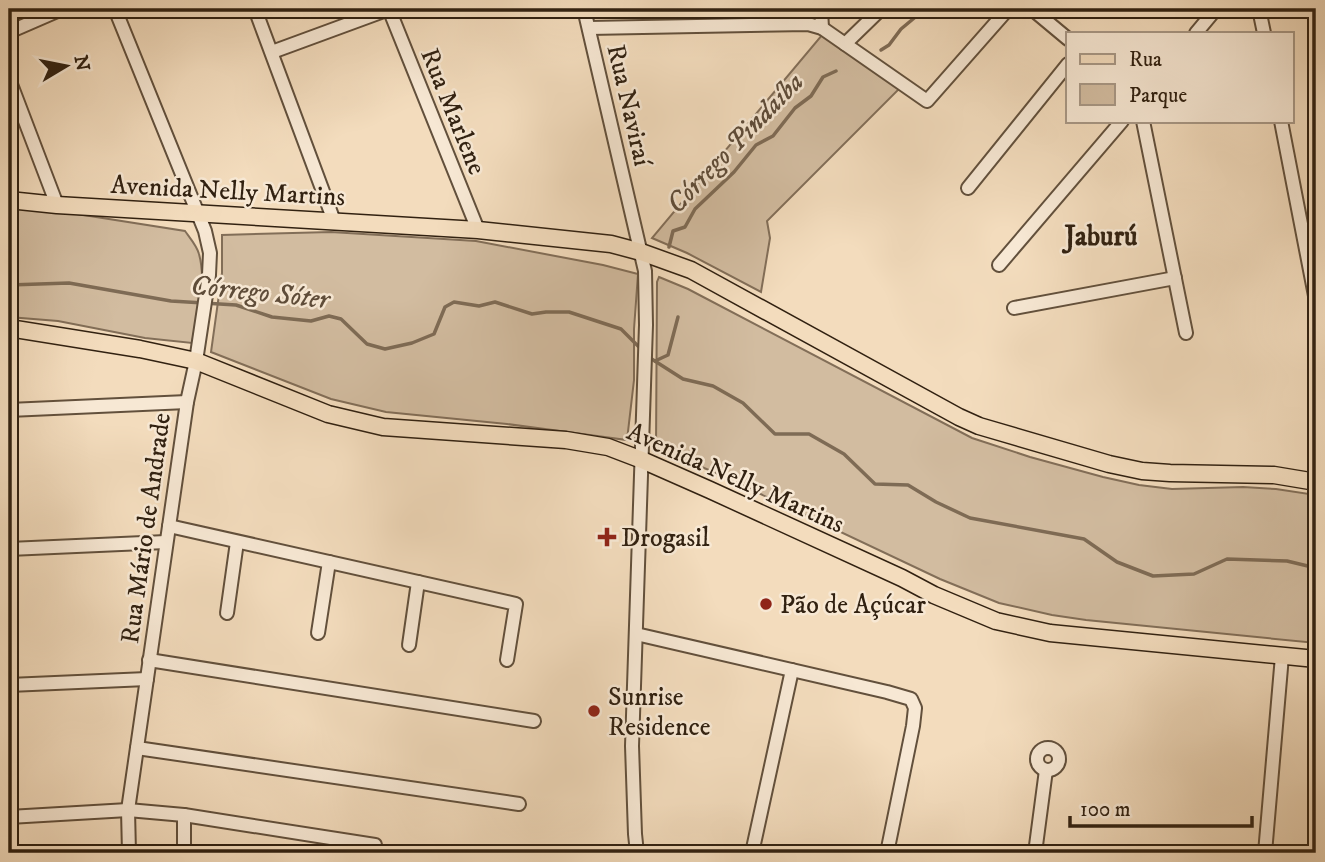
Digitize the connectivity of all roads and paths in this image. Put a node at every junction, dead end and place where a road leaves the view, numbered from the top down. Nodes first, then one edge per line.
1 (62, 9) edge
2 (115, 9) edge
3 (255, 9) edge
4 (389, 9) edge
5 (583, 9) edge
6 (821, 9) edge
7 (881, 9) edge
8 (1008, 9) edge
9 (1032, 9) edge
10 (1216, 9) edge
11 (1259, 9) edge
12 (589, 28) junction
13 (822, 28) junction
14 (9, 32) edge
15 (1197, 32) edge
16 (1264, 32) edge
17 (1066, 37) edge
18 (845, 44) junction
19 (272, 52) junction
20 (1066, 66) edge
21 (9, 79) edge
22 (1121, 122) edge
23 (1143, 122) edge
24 (1281, 122) edge
25 (968, 188) dead end
26 (9, 200) edge
27 (57, 205) junction
28 (197, 212) junction
29 (334, 221) junction
30 (478, 230) junction
31 (641, 252) junction
32 (999, 265) dead end
33 (1175, 278) junction
34 (1316, 301) edge
35 (1014, 308) dead end
36 (9, 328) edge
37 (1186, 333) dead end
38 (196, 361) junction
39 (187, 402) junction
40 (9, 410) edge
41 (642, 460) junction
42 (1316, 482) edge
43 (169, 526) junction
44 (166, 541) junction
45 (237, 542) junction
46 (9, 549) edge
47 (329, 562) junction
48 (418, 582) junction
49 (226, 613) dead end
50 (318, 634) dead end
51 (636, 634) junction
52 (409, 645) dead end
53 (1282, 656) junction
54 (1316, 659) edge
55 (149, 660) junction
56 (507, 660) dead end
57 (792, 670) junction
58 (147, 679) junction
59 (9, 685) edge
60 (534, 721) dead end
61 (137, 748) junction
62 (1046, 770) dead end
63 (519, 804) dead end
64 (128, 810) junction
65 (184, 815) junction
66 (9, 817) edge
67 (376, 849) edge
68 (130, 853) edge
69 (184, 853) edge
70 (637, 853) edge
71 (752, 853) edge
72 (887, 853) edge
73 (1035, 853) edge
74 (1265, 853) edge

1 - 14 street
2 - 28 street, Rua Mário de Andrade
3 - 19 street
4 - 19 street
4 - 30 street, Rua Marlene
5 - 12 street, Rua Naviraí
6 - 13 street
7 - 18 street
8 - 18 street
9 - 17 street
10 - 15 street
11 - 16 street
12 - 13 street
12 - 31 street, Rua Naviraí
13 - 18 street
19 - 29 street
20 - 25 street
21 - 27 street
22 - 32 street
23 - 33 street
24 - 34 street
26 - 27 main road, Avenida Nelly Martins
27 - 28 main road, Avenida Nelly Martins
28 - 29 main road, Avenida Nelly Martins
28 - 38 street, Rua Mário de Andrade
29 - 30 main road, Avenida Nelly Martins
30 - 31 main road, Avenida Nelly Martins
31 - 41 street, Rua Naviraí
31 - 42 main road, Avenida Nelly Martins
33 - 35 street
33 - 37 street
36 - 38 main road, Avenida Nelly Martins
38 - 39 street, Rua Mário de Andrade
38 - 41 main road, Avenida Nelly Martins
39 - 40 street
39 - 43 street, Rua Mário de Andrade
41 - 51 street, Rua Naviraí
41 - 53 main road, Avenida Nelly Martins
43 - 44 street, Rua Mário de Andrade
43 - 45 street
44 - 46 street
44 - 55 street, Rua Mário de Andrade
45 - 47 street
45 - 49 street
47 - 48 street
47 - 50 street
48 - 52 street
48 - 56 street
51 - 57 street
51 - 70 street, Rua Naviraí
53 - 54 main road, Avenida Nelly Martins
53 - 74 street
55 - 58 street, Rua Mário de Andrade
55 - 60 street
57 - 71 street
57 - 72 street
58 - 59 street
58 - 61 street, Rua Mário de Andrade
61 - 63 street
61 - 64 street, Rua Mário de Andrade
62 - 73 street
64 - 65 street
64 - 66 street
64 - 68 street, Rua Mário de Andrade
65 - 67 street
65 - 69 street

